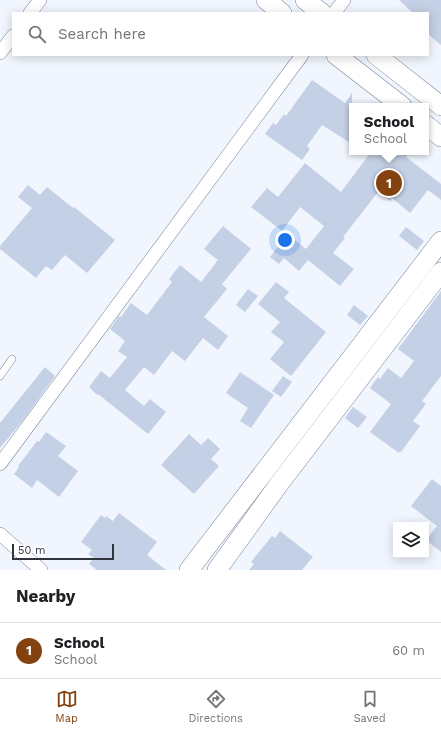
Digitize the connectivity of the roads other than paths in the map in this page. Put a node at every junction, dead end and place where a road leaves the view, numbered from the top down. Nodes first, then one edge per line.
1 (40, 0) edge
2 (266, 0) edge
3 (305, 0) edge
4 (344, 0) edge
5 (31, 12) edge
6 (281, 12) edge
7 (321, 12) edge
8 (335, 12) edge
9 (12, 37) edge
10 (0, 53) edge
11 (301, 56) edge
12 (337, 56) edge
13 (377, 56) edge
14 (398, 103) edge
15 (441, 106) edge
16 (429, 127) edge
17 (441, 137) edge
18 (441, 241) edge
19 (441, 272) edge
20 (12, 359) dead end
21 (0, 376) edge
22 (301, 424) junction
23 (316, 435) junction
24 (0, 464) edge
25 (263, 474) junction
26 (279, 484) junction
27 (0, 534) edge
28 (41, 570) edge
29 (189, 570) edge
30 (217, 570) edge

1 - 5 street
2 - 6 street
3 - 7 street
4 - 8 street
9 - 10 street
11 - 24 street
12 - 14 street
13 - 15 street
16 - 17 street
18 - 22 street
19 - 23 street
20 - 21 lane
22 - 23 street
22 - 25 street
23 - 26 street
25 - 26 street
25 - 29 street
26 - 30 street
27 - 28 street

